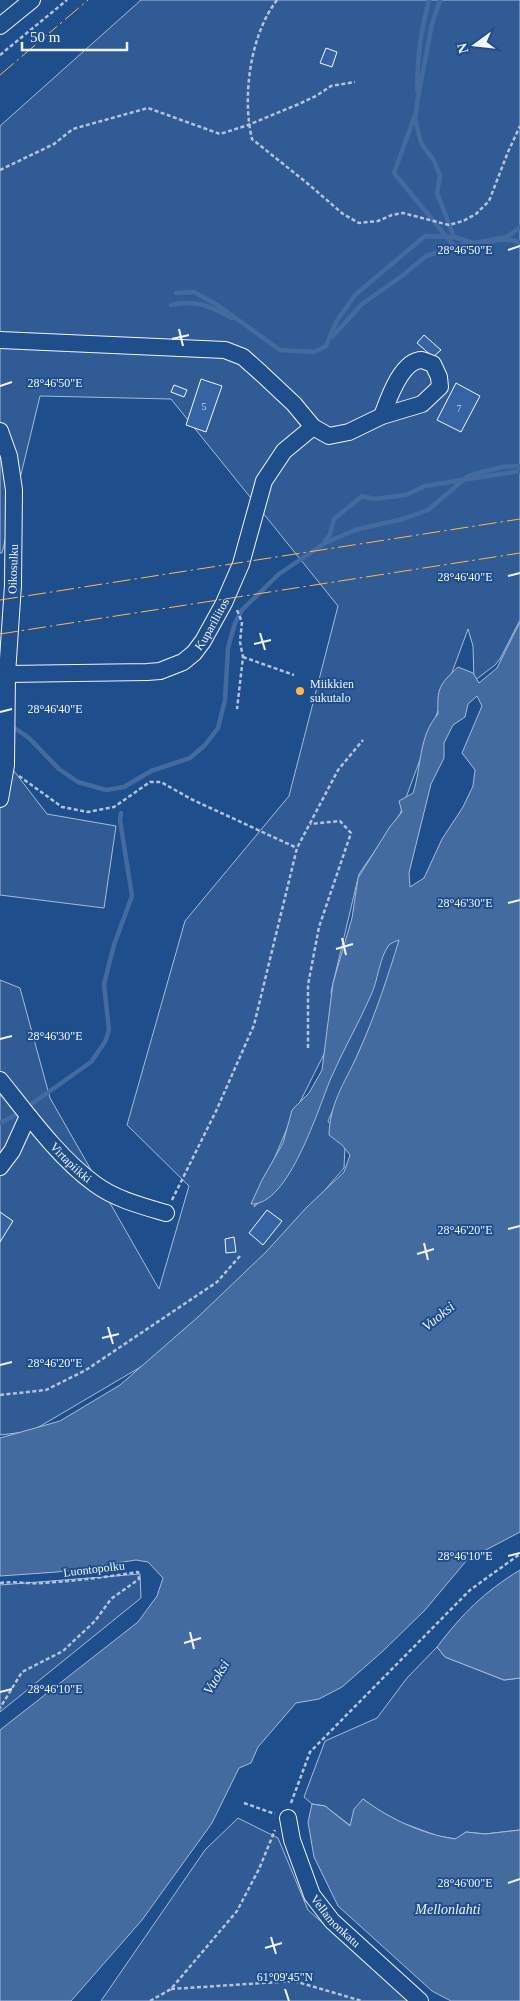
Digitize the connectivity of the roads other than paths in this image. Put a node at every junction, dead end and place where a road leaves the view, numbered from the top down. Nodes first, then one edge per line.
1 (32, 0) edge
2 (0, 26) edge
3 (0, 340) edge
4 (382, 416) dead end
5 (313, 427) junction
6 (0, 430) edge
7 (7, 674) junction
8 (0, 799) edge
9 (0, 1080) edge
10 (28, 1116) junction
11 (0, 1167) edge
12 (166, 1213) road end
13 (288, 1818) road end
14 (420, 2001) edge

1 - 2 street
3 - 5 street
4 - 5 street
5 - 7 street, Kupariliitos
6 - 7 street, Oikosulku
7 - 8 street, Oikosulku
9 - 10 street, Virtapiikki
10 - 11 street
10 - 12 street, Virtapiikki
13 - 14 street, Vellamonkatu

